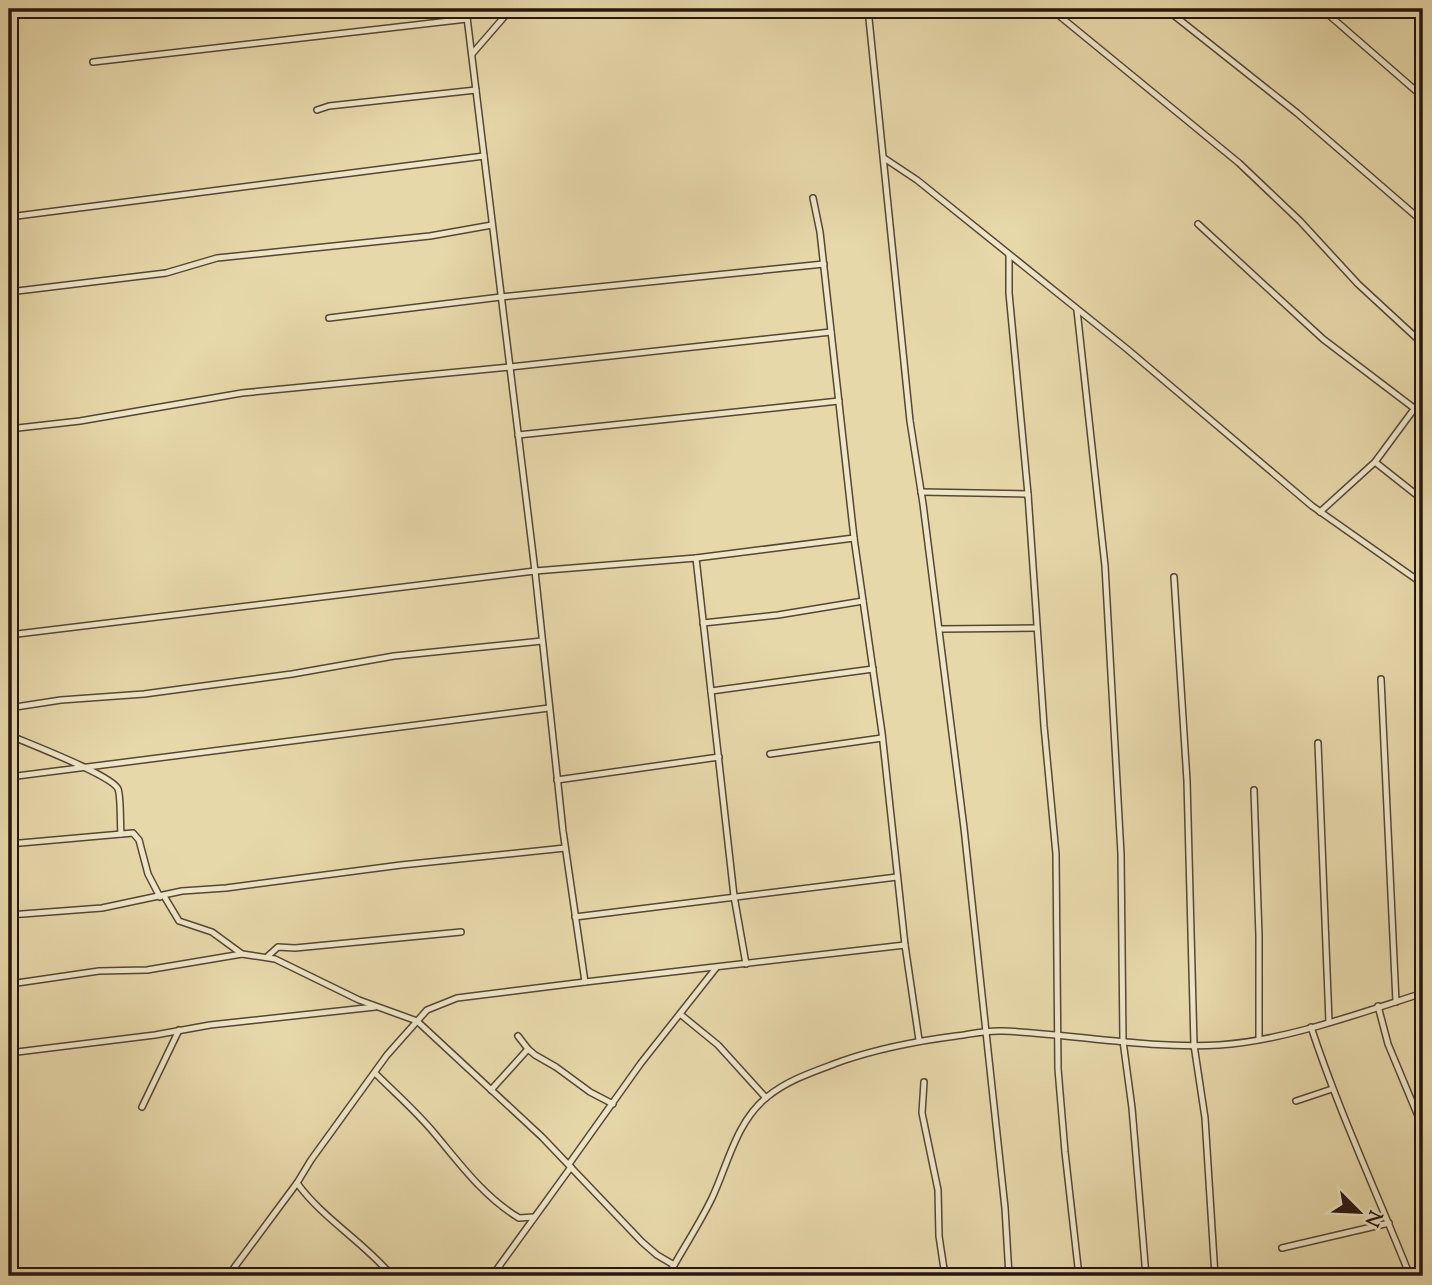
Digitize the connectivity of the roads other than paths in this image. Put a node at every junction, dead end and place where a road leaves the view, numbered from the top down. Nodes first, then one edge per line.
1 (466, 9) edge
2 (511, 9) edge
3 (868, 9) edge
4 (1051, 9) edge
5 (1166, 9) edge
6 (1322, 9) edge
7 (467, 19) junction
8 (471, 54) junction
9 (93, 62) dead end
10 (476, 90) junction
11 (1423, 97) edge
12 (317, 110) dead end
13 (484, 156) junction
14 (884, 158) junction
15 (813, 198) dead end
16 (9, 217) edge
17 (1423, 222) edge
18 (1198, 224) dead end
19 (492, 225) junction
20 (1009, 255) junction
21 (824, 264) junction
22 (9, 292) edge
23 (501, 297) junction
24 (1077, 310) junction
25 (328, 318) dead end
26 (831, 332) junction
27 (1423, 344) edge
28 (510, 367) junction
29 (1423, 397) edge
30 (839, 401) junction
31 (1416, 409) junction
32 (1423, 415) edge
33 (9, 429) edge
34 (518, 435) junction
35 (1375, 461) junction
36 (921, 492) junction
37 (1028, 494) junction
38 (1423, 500) edge
39 (1320, 512) junction
40 (854, 538) junction
41 (696, 558) junction
42 (535, 571) junction
43 (1174, 577) dead end
44 (1423, 584) edge
45 (863, 601) junction
46 (703, 623) junction
47 (1036, 628) junction
48 (940, 629) junction
49 (9, 635) edge
50 (542, 641) junction
51 (873, 669) junction
52 (1381, 678) dead end
53 (711, 691) junction
54 (9, 708) edge
55 (549, 708) junction
56 (9, 735) edge
57 (882, 738) junction
58 (1318, 743) dead end
59 (770, 754) dead end
60 (1046, 755) dead end
61 (719, 757) junction
62 (83, 767) junction
63 (9, 777) edge
64 (557, 780) junction
65 (1254, 790) dead end
66 (121, 834) junction
67 (9, 845) edge
68 (565, 848) junction
69 (897, 877) junction
70 (162, 896) junction
71 (734, 896) junction
72 (9, 915) edge
73 (575, 917) junction
74 (461, 932) dead end
75 (905, 945) junction
76 (242, 954) junction
77 (268, 956) junction
78 (746, 964) junction
79 (716, 968) junction
80 (585, 982) junction
81 (17, 984) dead end
82 (1423, 993) edge
83 (1396, 1002) junction
84 (1378, 1006) junction
85 (378, 1007) junction
86 (680, 1014) junction
87 (416, 1021) junction
88 (1329, 1022) junction
89 (1311, 1027) junction
90 (179, 1030) junction
91 (986, 1031) junction
92 (1057, 1034) junction
93 (518, 1035) dead end
94 (1259, 1039) junction
95 (919, 1040) junction
96 (1123, 1041) junction
97 (1194, 1045) junction
98 (527, 1049) junction
99 (9, 1053) edge
100 (375, 1073) junction
101 (924, 1082) dead end
102 (1332, 1089) junction
103 (491, 1090) junction
104 (766, 1098) junction
105 (1296, 1101) dead end
106 (613, 1104) junction
107 (142, 1107) dead end
108 (1423, 1128) edge
109 (570, 1166) junction
110 (297, 1184) junction
111 (534, 1217) junction
112 (1389, 1223) junction
113 (1282, 1248) dead end
114 (674, 1265) junction
115 (230, 1274) edge
116 (238, 1276) edge
117 (392, 1276) edge
118 (492, 1276) edge
119 (668, 1276) edge
120 (945, 1276) edge
121 (1009, 1276) edge
122 (1079, 1276) edge
123 (1146, 1276) edge
124 (1215, 1276) edge
125 (1410, 1276) edge

1 - 7 street
2 - 8 street
3 - 14 street
4 - 27 street
5 - 17 street
6 - 11 street
7 - 8 street
7 - 9 street
8 - 10 street
10 - 12 street
10 - 13 street
13 - 16 street
13 - 19 street
14 - 20 street
14 - 36 street
15 - 21 street
18 - 31 street
19 - 22 street
19 - 23 street
20 - 24 street
20 - 37 street
21 - 23 street
21 - 26 street
23 - 25 street
23 - 28 street
24 - 39 street
24 - 96 street
26 - 28 street
26 - 30 street
28 - 33 street
28 - 34 street
29 - 31 street
30 - 34 street
30 - 40 street
31 - 32 street
31 - 35 street
34 - 42 street
35 - 38 street
35 - 39 street
36 - 37 street
36 - 48 street
37 - 47 street
37 - 92 street
39 - 44 street
40 - 41 street
40 - 45 street
41 - 42 street
41 - 46 street
42 - 49 street
42 - 50 street
43 - 97 street
45 - 46 street
45 - 51 street
46 - 53 street
47 - 48 street
47 - 60 street
48 - 91 street
50 - 54 street
50 - 55 street
51 - 53 street
51 - 57 street
52 - 83 street
53 - 61 street
55 - 62 street
55 - 64 street
56 - 62 street
57 - 59 street
57 - 69 street
58 - 88 street
61 - 64 street
61 - 71 street
62 - 63 street
62 - 66 street
64 - 68 street
65 - 94 street
66 - 67 street
66 - 70 street
68 - 70 street
68 - 73 street
69 - 71 street
69 - 75 street
70 - 72 street
70 - 76 street
71 - 73 street
71 - 78 street
73 - 80 street
74 - 77 street
75 - 78 street
75 - 95 street
76 - 77 street
76 - 81 street
77 - 85 street
78 - 79 street
79 - 80 street
79 - 86 street
80 - 87 street
82 - 83 street
83 - 84 street
84 - 88 street
84 - 108 street
85 - 87 street
85 - 90 street
86 - 104 street
86 - 106 street
87 - 100 street
87 - 103 street
88 - 89 street
89 - 94 street
89 - 102 street
90 - 99 street
90 - 107 street
91 - 92 street
91 - 95 street
91 - 121 street
92 - 96 street
92 - 122 street
93 - 98 street
94 - 97 street
95 - 104 street
96 - 97 street
96 - 123 street
97 - 124 street
98 - 103 street
98 - 106 street
100 - 110 street
100 - 111 street
101 - 120 street
102 - 105 street
102 - 112 street
103 - 109 street
104 - 114 street
106 - 109 street
109 - 111 street
109 - 114 street
110 - 115 street
110 - 117 street
111 - 118 street
112 - 113 street
112 - 125 street
114 - 119 street
115 - 116 street

